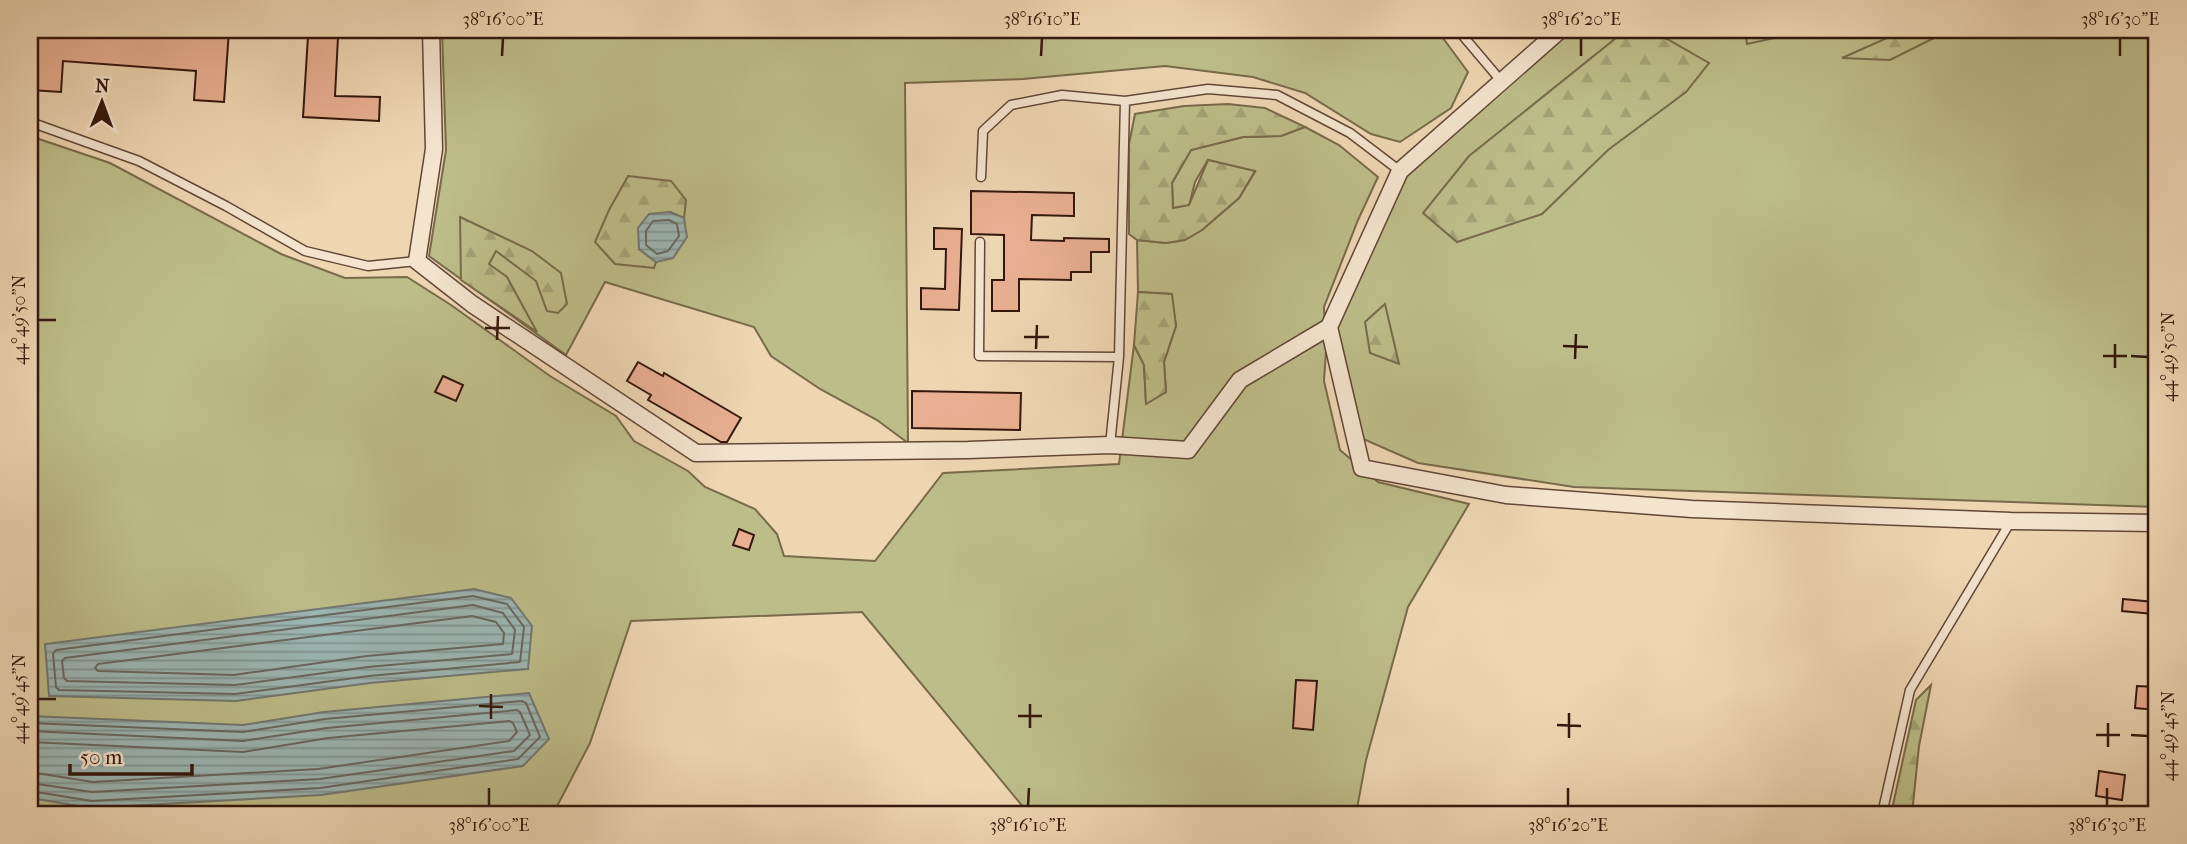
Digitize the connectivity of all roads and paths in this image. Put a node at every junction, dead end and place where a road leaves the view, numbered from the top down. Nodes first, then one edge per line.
1 (431, 30) edge
2 (1458, 30) edge
3 (1560, 30) edge
4 (1502, 82) junction
5 (1125, 101) junction
6 (30, 122) edge
7 (1400, 171) junction
8 (981, 177) dead end
9 (980, 242) dead end
10 (417, 261) junction
11 (1329, 327) junction
12 (1119, 356) junction
13 (1110, 445) junction
14 (2011, 520) junction
15 (2157, 523) edge
16 (1882, 814) edge

1 - 10 street
2 - 4 lane
3 - 4 street
4 - 7 street
5 - 7 lane
5 - 8 lane
5 - 12 lane
6 - 10 lane
7 - 11 street
9 - 12 lane
10 - 13 street
11 - 13 street
11 - 14 street
12 - 13 lane
14 - 15 street
14 - 16 lane

